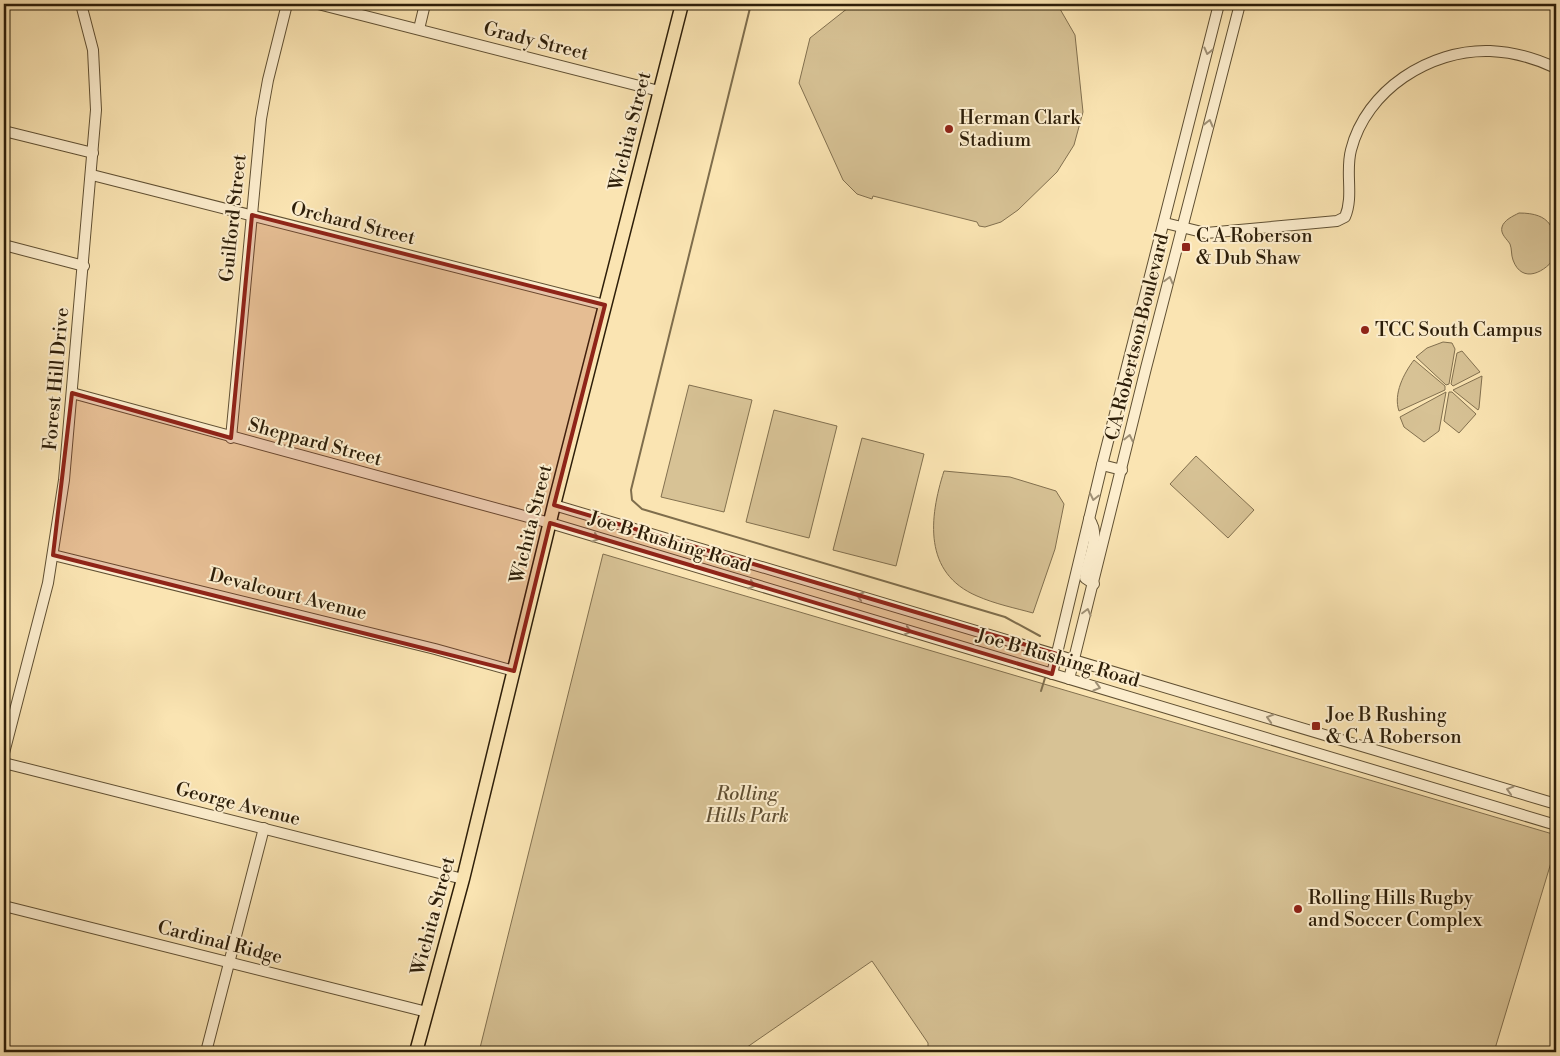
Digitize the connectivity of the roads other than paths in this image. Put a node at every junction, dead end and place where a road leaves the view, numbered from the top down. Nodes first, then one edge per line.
1 (81, 4) edge
2 (287, 4) edge
3 (318, 4) edge
4 (426, 4) edge
5 (682, 4) edge
6 (1219, 4) edge
7 (1240, 4) edge
8 (419, 30) junction
9 (1556, 68) edge
10 (659, 91) junction
11 (4, 131) edge
12 (92, 153) junction
13 (92, 175) junction
14 (252, 215) junction
15 (1165, 223) junction
16 (1182, 228) junction
17 (4, 246) edge
18 (84, 266) junction
19 (605, 305) junction
20 (1129, 364) junction
21 (1146, 368) junction
22 (72, 393) junction
23 (231, 438) junction
24 (1102, 465) junction
25 (1122, 470) junction
26 (554, 505) junction
27 (1089, 519) junction
28 (550, 524) junction
29 (53, 555) junction
30 (1094, 584) junction
31 (1057, 654) junction
32 (1074, 660) junction
33 (514, 672) junction
34 (1052, 674) junction
35 (1069, 679) junction
36 (1298, 727) junction
37 (1291, 744) junction
38 (4, 753) edge
39 (4, 763) edge
40 (1436, 768) junction
41 (1431, 786) junction
42 (1556, 804) edge
43 (1556, 825) edge
44 (264, 828) junction
45 (463, 879) junction
46 (4, 906) edge
47 (229, 962) junction
48 (427, 1012) junction
49 (206, 1052) edge
50 (416, 1052) edge

1 - 12 street, Forest Hill Drive
2 - 14 street, Guilford Street
3 - 8 street, Grady Street
4 - 8 street
5 - 10 main road, Wichita Street
6 -> 15 street, CA Robertson Boulevard
16 -> 7 street, CA Robertson Boulevard
8 - 10 street, Grady Street
9 - 16 street
10 - 19 main road, Wichita Street
11 - 12 street
12 - 13 street, Forest Hill Drive
13 - 14 street, Orchard Street
13 - 18 street, Forest Hill Drive
14 - 19 street, Orchard Street
14 - 23 street, Guilford Street
15 - 16 street
15 - 20 street, CA Robertson Boulevard
21 -> 16 street, CA Robertson Boulevard
17 - 18 street
18 - 22 street, Forest Hill Drive
19 - 26 main road, Wichita Street
20 - 21 street
20 - 24 street, CA Robertson Boulevard
25 -> 21 street, CA Robertson Boulevard
22 - 23 street, Sheppard Street
22 - 29 street, Forest Hill Drive
23 - 28 street, Sheppard Street
24 - 25 street
24 -> 27 street, CA Robertson Boulevard
25 - 30 street, CA Robertson Boulevard
26 - 28 main road, Wichita Street
31 -> 26 street, Joe B Rushing Road
27 - 30 street
27 - 31 street, CA Robertson Boulevard
28 - 33 main road, Wichita Street
28 -> 34 street, Joe B Rushing Road
29 - 33 street, Devalcourt Avenue
29 - 38 street, Forest Hill Drive
32 -> 30 street, CA Robertson Boulevard
31 - 32 street, Joe B Rushing Road
31 - 34 street, CA Robertson Boulevard
32 - 35 street, CA Robertson Boulevard
36 -> 32 street, Joe B Rushing Road
33 - 45 main road, Wichita Street
34 - 35 street, Joe B Rushing Road
35 -> 37 street, Joe B Rushing Road
36 - 37 street
36 - 40 street, Joe B Rushing Road
37 - 41 street, Joe B Rushing Road
39 - 44 street, George Avenue
40 - 41 street
42 -> 40 street, Joe B Rushing Road
41 - 43 street, Joe B Rushing Road
44 - 45 street, George Avenue
44 - 47 street
45 - 48 main road, Wichita Street
46 - 47 street, Cardinal Ridge
47 - 48 street, Cardinal Ridge
47 - 49 street
48 - 50 main road, Wichita Street

